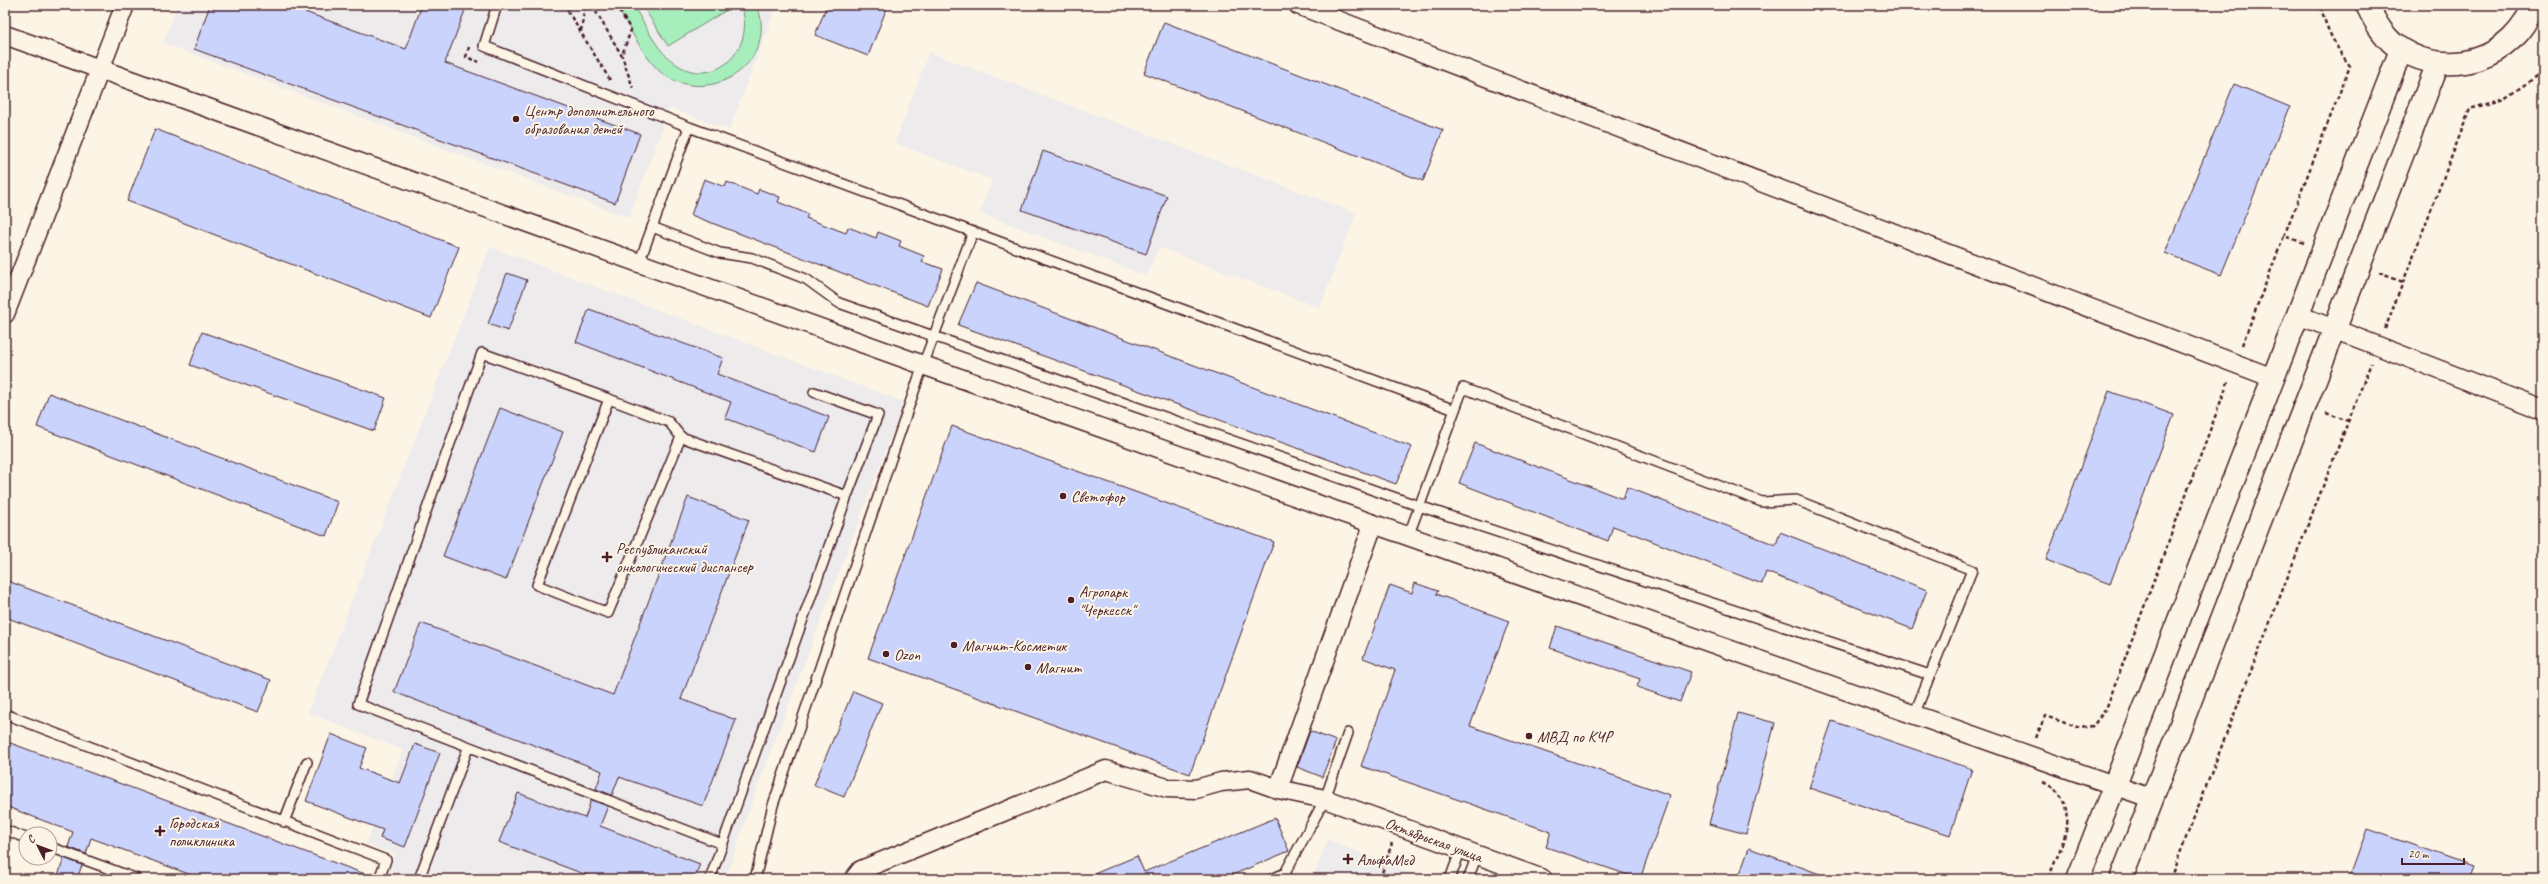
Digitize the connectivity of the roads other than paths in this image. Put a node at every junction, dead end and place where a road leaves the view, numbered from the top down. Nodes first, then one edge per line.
1 (124, 5) edge
2 (497, 5) edge
3 (1298, 5) edge
4 (2367, 5) edge
5 (2533, 5) edge
6 (5, 35) edge
7 (2401, 50) junction
8 (2438, 63) junction
9 (100, 69) junction
10 (689, 127) junction
11 (652, 228) junction
12 (973, 232) junction
13 (638, 263) junction
14 (5, 314) edge
15 (2298, 315) junction
16 (2334, 330) junction
17 (934, 336) junction
18 (923, 365) junction
19 (2273, 378) junction
20 (814, 392) dead end
21 (609, 398) junction
22 (1455, 410) junction
23 (2543, 410) edge
24 (681, 437) junction
25 (847, 496) junction
26 (1419, 506) junction
27 (1373, 525) junction
28 (1408, 537) junction
29 (1930, 676) junction
30 (5, 714) edge
31 (1914, 715) junction
32 (1348, 733) dead end
33 (468, 748) junction
34 (307, 762) dead end
35 (2114, 786) junction
36 (1278, 789) junction
37 (1325, 799) junction
38 (2152, 799) junction
39 (284, 822) junction
40 (5, 830) edge
41 (18, 835) edge
42 (722, 844) junction
43 (58, 850) edge
44 (1469, 852) junction
45 (1504, 872) edge
46 (138, 879) edge
47 (379, 879) edge
48 (419, 879) edge
49 (710, 879) edge
50 (755, 879) edge
51 (854, 879) edge
52 (1272, 879) edge
53 (1450, 879) edge
54 (1468, 879) edge
55 (1543, 879) edge
56 (2078, 879) edge
57 (2121, 879) edge

1 - 9 street
2 - 10 lane
3 - 19 street
4 - 7 street
5 - 8 street
6 - 9 street
7 - 8 street
7 - 15 street
8 - 16 street
9 - 13 street
9 - 14 street
10 - 11 lane
10 - 12 lane
11 - 13 lane
11 - 17 lane
12 - 17 lane
12 - 22 lane
13 - 18 street
15 - 16 street
15 - 19 street
16 - 23 street
16 - 38 street
17 - 18 lane
17 - 26 lane
18 - 27 street
18 - 50 lane
19 - 35 street
20 - 25 lane
21 - 24 lane
21 - 24 lane
21 - 33 lane
22 - 26 lane
22 - 29 lane
24 - 25 lane
25 - 42 lane
26 - 28 lane
26 - 29 lane
27 - 28 street
27 - 36 street
28 - 31 street
29 - 31 lane
30 - 39 lane
31 - 35 street
32 - 37 lane
33 - 42 lane
33 - 48 lane
34 - 39 lane
35 - 38 street
35 - 56 street
36 - 37 street, Октябрьская улица
36 - 51 street, Октябрьская улица
37 - 44 street, Октябрьская улица
37 - 52 lane
38 - 57 street
39 - 47 lane
40 - 41 lane
42 - 49 lane
43 - 46 lane
44 - 45 street, Октябрьская улица
44 - 53 lane
44 - 54 lane
45 - 55 street, Октябрьская улица

